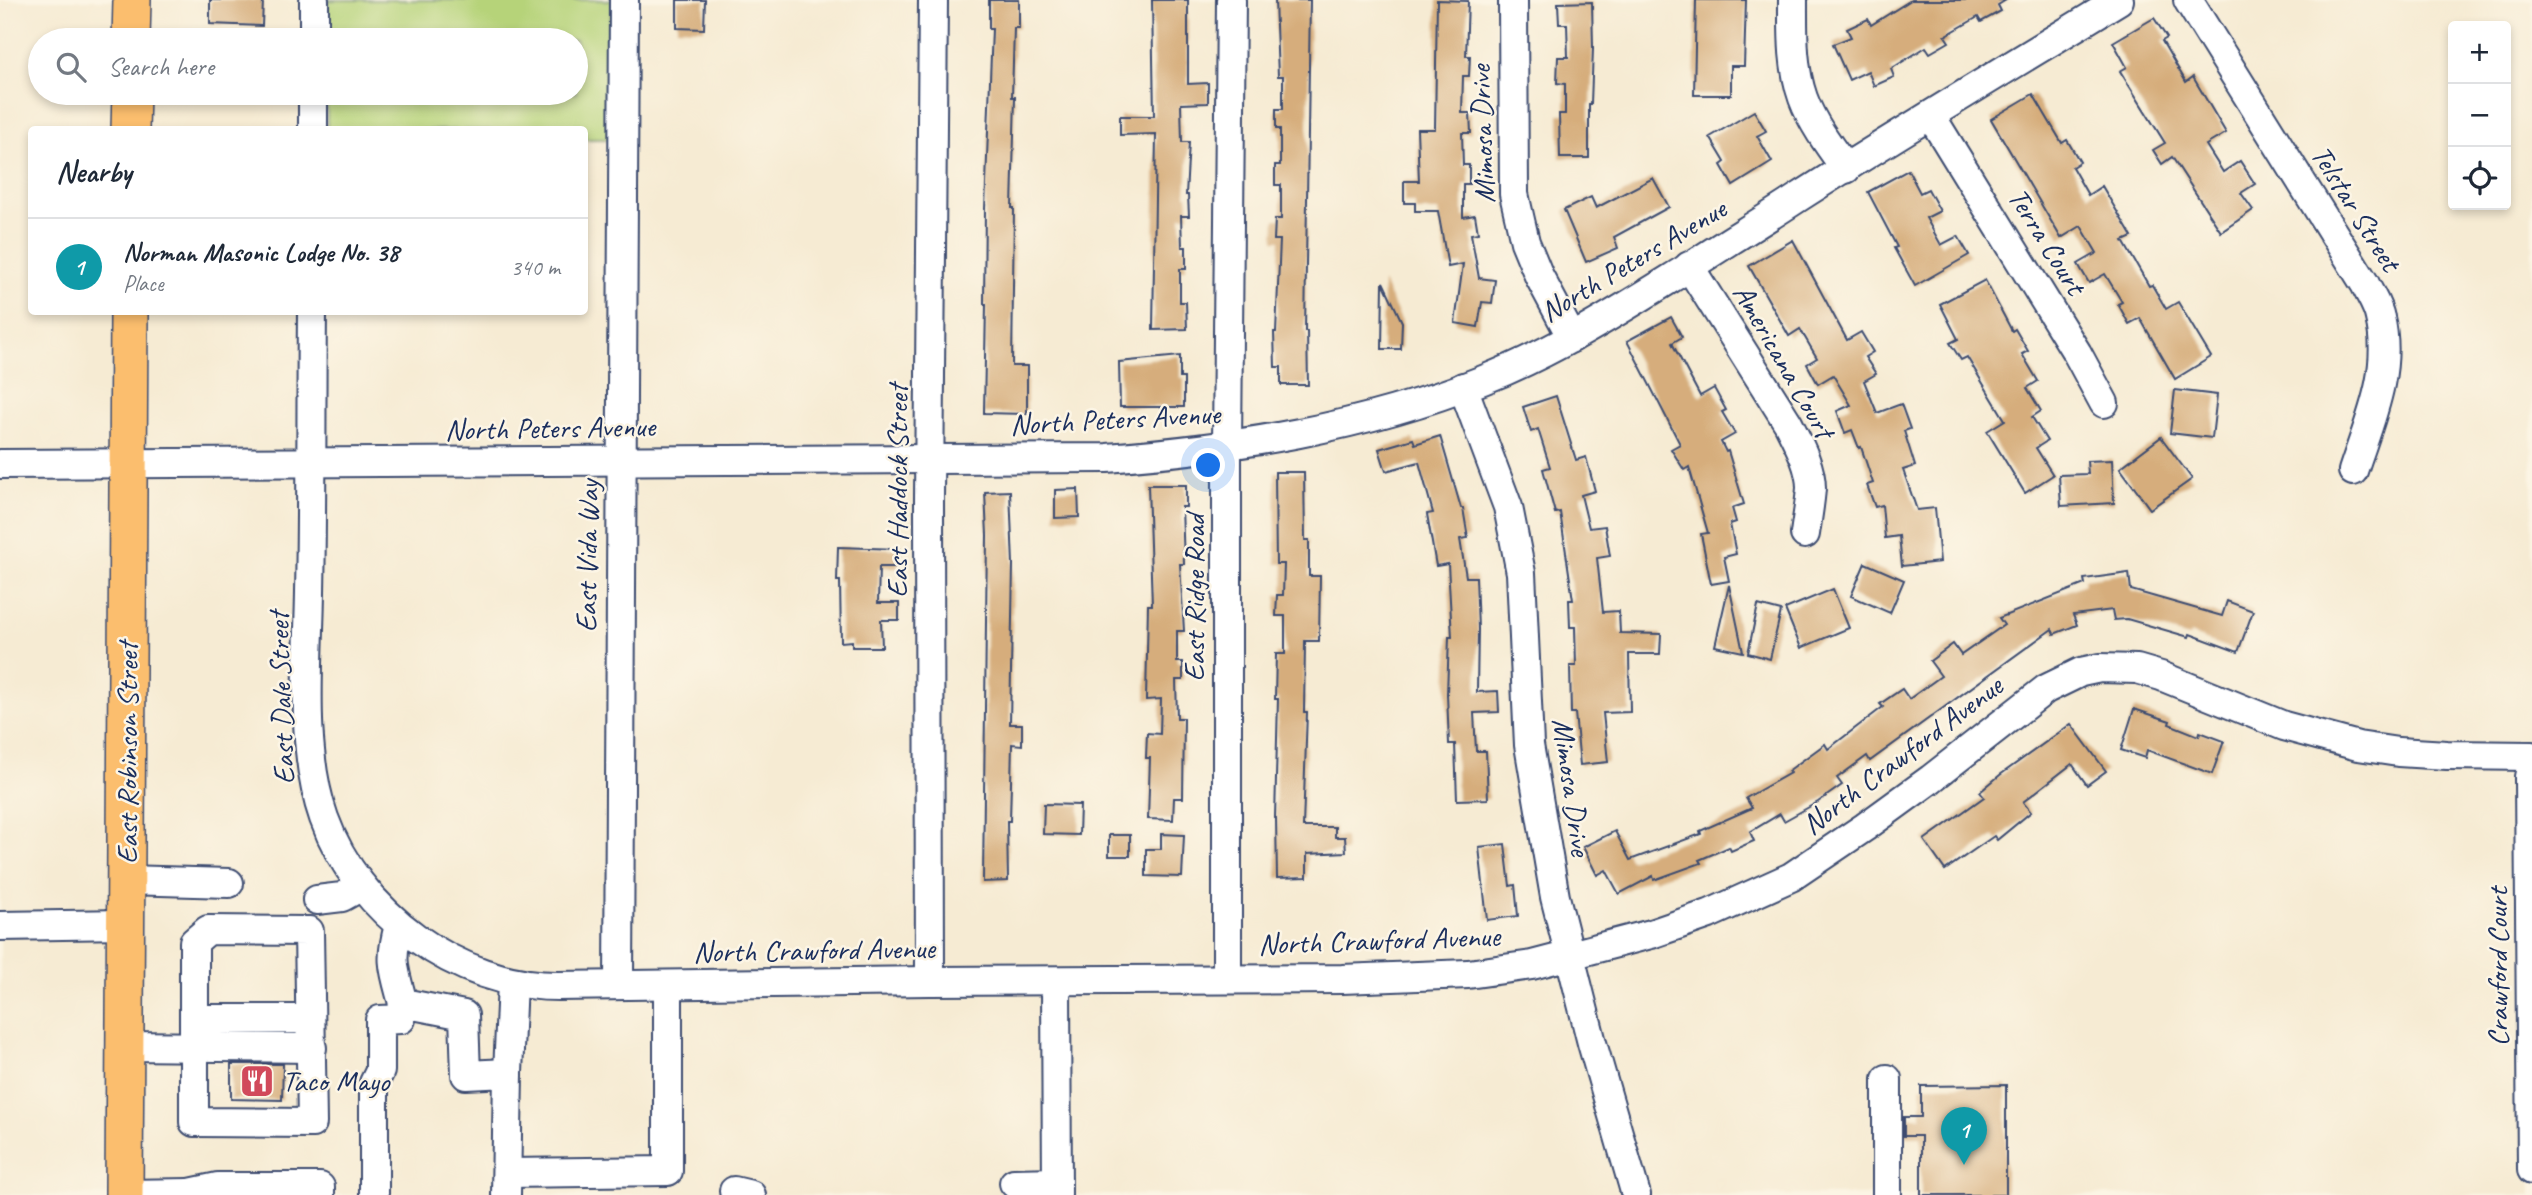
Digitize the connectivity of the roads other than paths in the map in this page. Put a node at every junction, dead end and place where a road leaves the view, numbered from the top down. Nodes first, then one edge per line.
1 (132, 0) edge
2 (314, 0) edge
3 (624, 0) edge
4 (1513, 0) edge
5 (1793, 0) edge
6 (2119, 0) edge
7 (2188, 0) edge
8 (933, 1) edge
9 (1231, 3) edge
10 (131, 28) edge
11 (314, 28) edge
12 (131, 105) edge
13 (313, 105) edge
14 (1931, 116) junction
15 (130, 126) edge
16 (313, 126) edge
17 (1846, 169) junction
18 (1689, 266) junction
19 (129, 315) edge
20 (312, 315) edge
21 (1573, 338) junction
22 (1463, 387) junction
23 (2104, 403) dead end
24 (1227, 446) junction
25 (622, 460) junction
26 (930, 460) junction
27 (0, 464) edge
28 (311, 464) junction
29 (128, 465) junction
30 (2353, 471) dead end
31 (1805, 534) dead end
32 (2532, 756) edge
33 (2532, 764) edge
34 (126, 880) junction
35 (229, 883) dead end
36 (362, 886) junction
37 (317, 900) dead end
38 (126, 925) junction
39 (0, 926) edge
40 (399, 926) junction
41 (1570, 956) junction
42 (1227, 979) junction
43 (930, 981) junction
44 (1056, 981) junction
45 (512, 982) junction
46 (619, 985) junction
47 (668, 985) junction
48 (403, 1003) junction
49 (194, 1019) junction
50 (310, 1019) junction
51 (126, 1046) junction
52 (195, 1047) junction
53 (312, 1048) junction
54 (508, 1073) junction
55 (1887, 1079) dead end
56 (2532, 1170) edge
57 (1014, 1183) dead end
58 (507, 1184) edge
59 (1057, 1189) edge
60 (124, 1194) edge
61 (190, 1194) edge
62 (320, 1195) edge
63 (374, 1195) edge
64 (1636, 1195) edge
65 (1887, 1195) edge

1 - 10 main road
2 - 11 street
3 - 25 street, East Vida Way
4 - 21 street, Mimosa Drive
5 - 17 street
6 - 14 street, North Peters Avenue
7 - 30 street, Telstar Street
8 - 26 street, East Haddock Street
9 - 24 street, East Ridge Road
12 - 15 main road
13 - 16 street
14 - 17 street, North Peters Avenue
14 - 23 street, Terra Court
17 - 18 street, North Peters Avenue
18 - 21 street, North Peters Avenue
18 - 31 street, Americana Court
19 - 29 main road, East Robinson Street
20 - 28 street, East Dale Street
21 - 22 street, North Peters Avenue
22 - 24 street, North Peters Avenue
22 - 41 street, Mimosa Drive
24 - 26 street, North Peters Avenue
24 - 42 street, East Ridge Road
25 - 26 street, North Peters Avenue
25 - 28 street, North Peters Avenue
25 - 46 street, East Vida Way
26 - 43 street, East Haddock Street
27 - 29 street, North Peters Avenue
28 - 29 street, North Peters Avenue
28 - 36 street, East Dale Street
29 - 34 main road, East Robinson Street
32 - 41 street, North Crawford Avenue
33 - 56 street, Crawford Court
34 - 35 street
34 - 38 main road, East Robinson Street
36 - 37 street
36 - 40 street, East Dale Street
38 - 39 street
38 - 51 main road, East Robinson Street
40 - 45 street, East Dale Street
40 - 48 street
41 - 42 street, North Crawford Avenue
41 - 64 street, Mimosa Drive
42 - 44 street, North Crawford Avenue
43 - 44 street, North Crawford Avenue
43 - 47 street, North Crawford Avenue
44 - 59 street
45 - 46 street, North Crawford Avenue
45 - 54 street
46 - 47 street, North Crawford Avenue
47 - 58 street
48 - 54 street
48 - 63 street
49 - 50 street
49 - 50 street
49 - 52 street
50 - 53 street
51 - 52 street
51 - 60 main road, East Robinson Street
52 - 53 street
52 - 53 street
54 - 58 street
55 - 65 street
57 - 59 street
60 - 61 street
61 - 62 street

